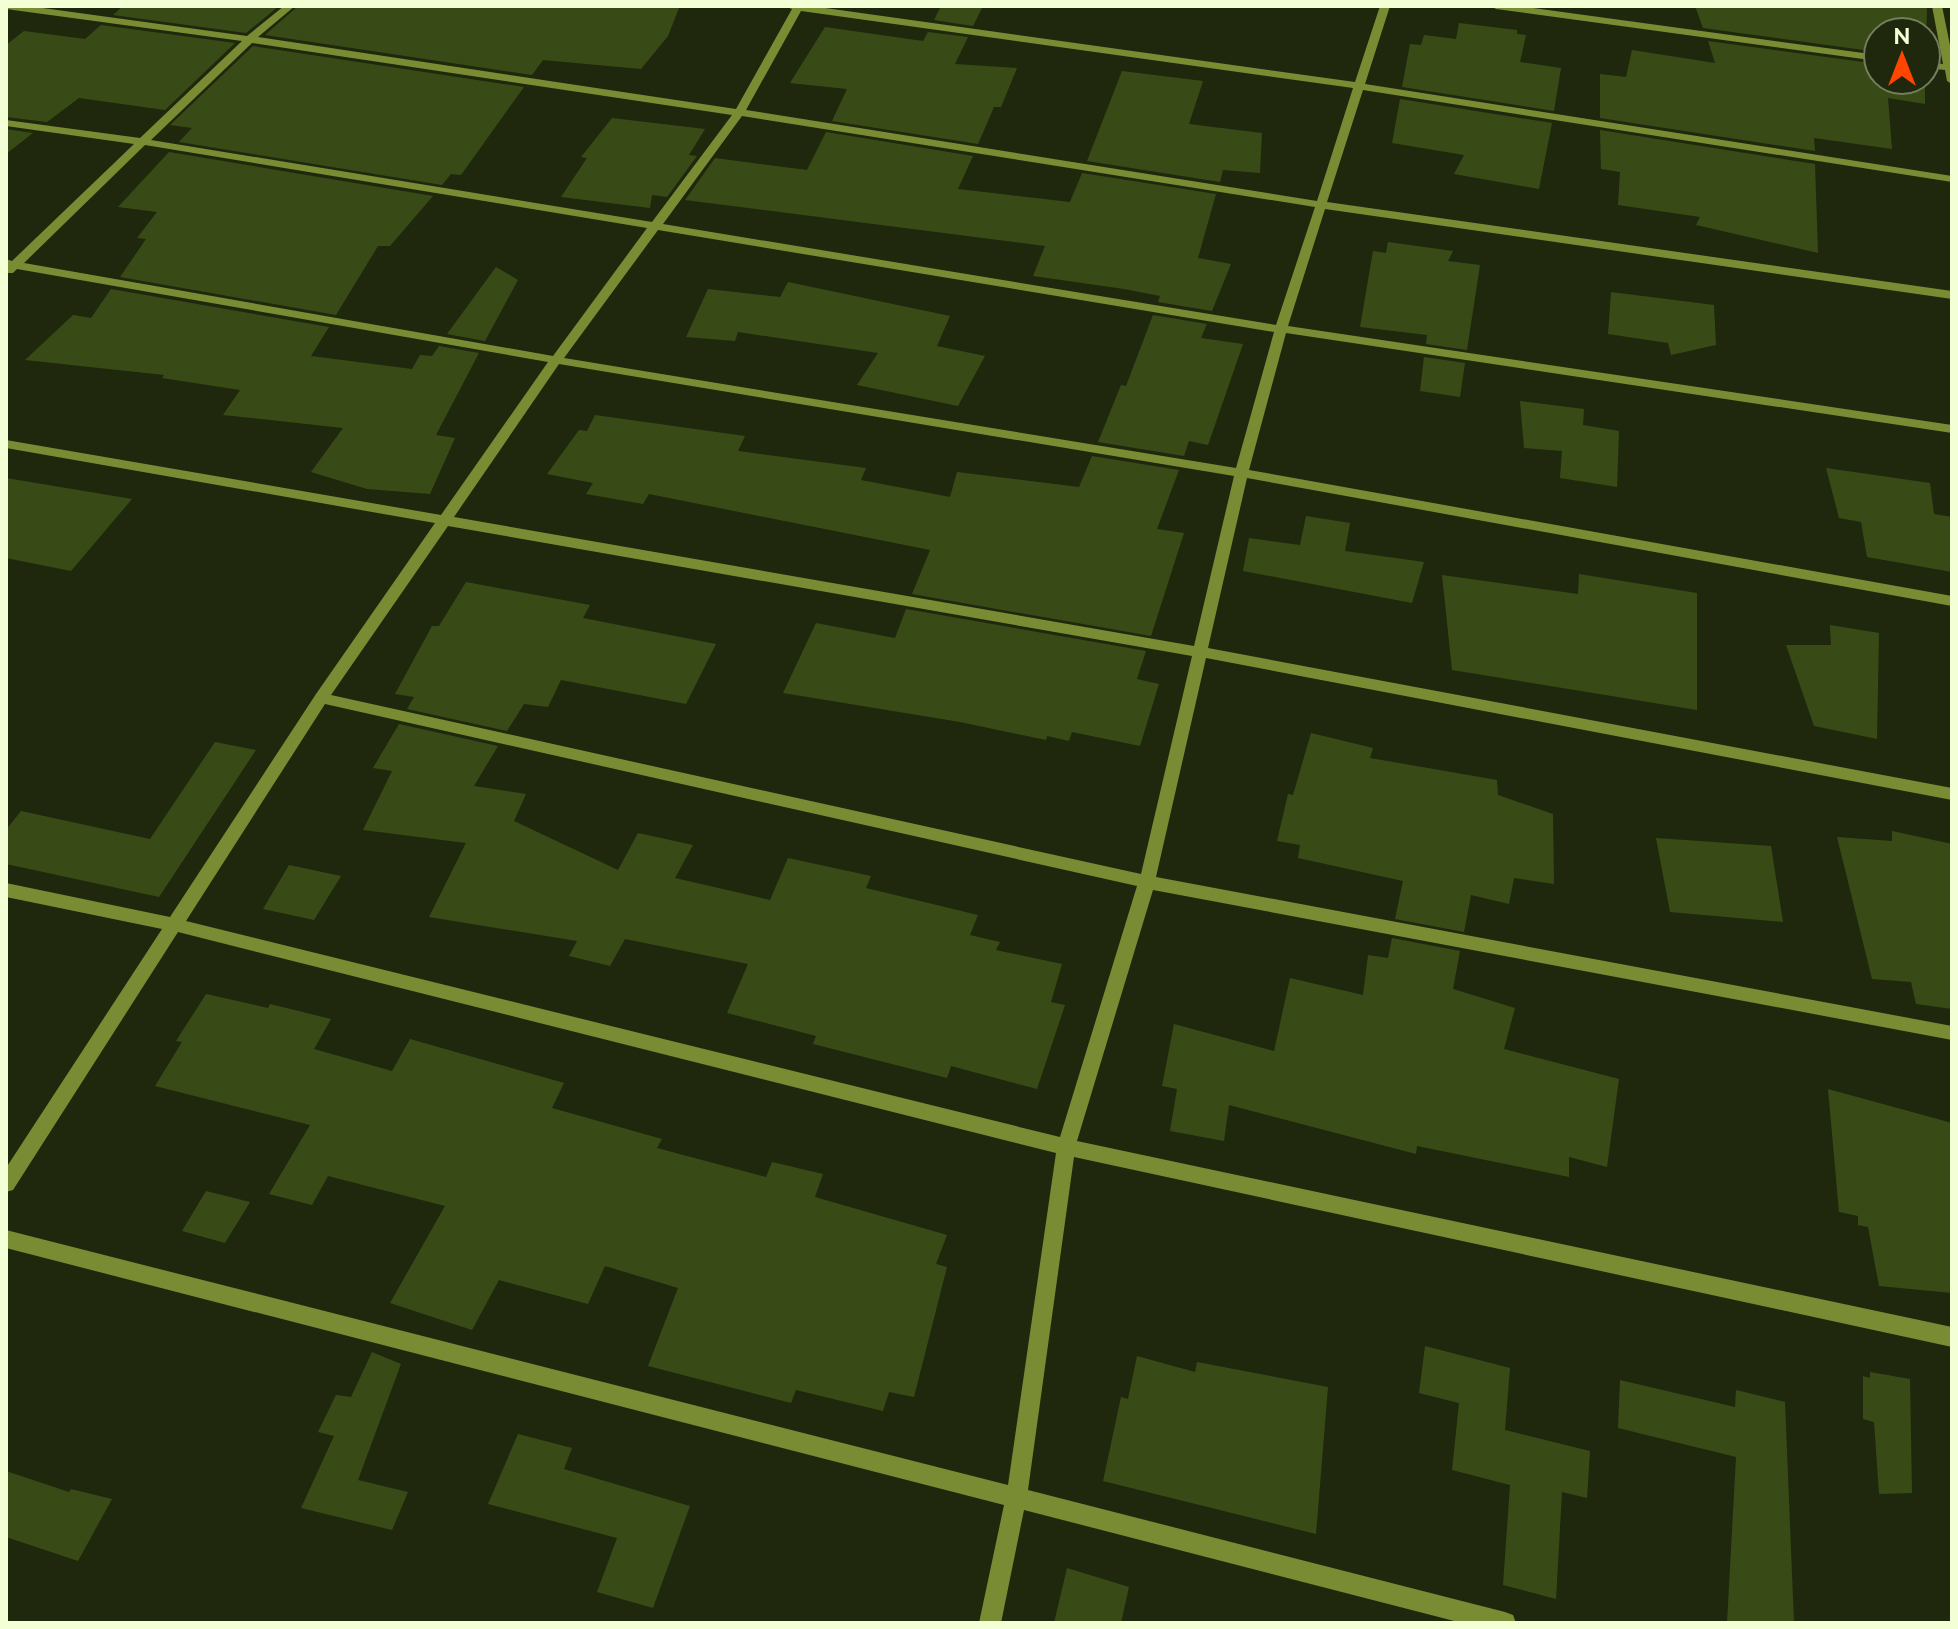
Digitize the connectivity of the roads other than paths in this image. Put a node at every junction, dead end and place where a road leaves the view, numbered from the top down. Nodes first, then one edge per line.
1 (6, 6) edge
2 (290, 6) edge
3 (795, 6) edge
4 (1385, 6) edge
5 (1496, 6) edge
6 (1937, 6) edge
7 (251, 38) junction
8 (1862, 56) edge
9 (1951, 68) edge
10 (1952, 81) edge
11 (1358, 86) junction
12 (740, 111) junction
13 (6, 123) edge
14 (144, 142) junction
15 (1952, 179) edge
16 (1321, 205) junction
17 (654, 227) junction
18 (9, 267) edge
19 (1952, 295) edge
20 (1281, 329) junction
21 (556, 360) junction
22 (1952, 429) edge
23 (6, 444) edge
24 (1241, 473) junction
25 (443, 519) junction
26 (1952, 601) edge
27 (1200, 652) junction
28 (321, 698) junction
29 (1952, 794) edge
30 (1147, 882) junction
31 (6, 890) edge
32 (172, 924) junction
33 (1952, 1033) edge
34 (1066, 1147) junction
35 (6, 1184) edge
36 (6, 1239) edge
37 (1952, 1337) edge
38 (1016, 1500) junction
39 (990, 1623) edge
40 (1505, 1623) edge

1 - 7 street
2 - 7 street
3 - 11 street
3 - 12 street
4 - 11 street
5 - 8 street
6 - 9 street
7 - 12 street
7 - 14 street
9 - 10 street
11 - 15 street
11 - 16 street
12 - 16 street
12 - 17 street
13 - 14 street
14 - 17 street
14 - 18 street
16 - 19 street
16 - 20 street
17 - 20 street
17 - 21 street
18 - 21 street
20 - 22 street
20 - 24 street
21 - 24 street
21 - 25 street
23 - 25 street
24 - 26 street
24 - 27 street
25 - 27 street
25 - 28 street
27 - 29 street
27 - 30 street
28 - 30 street
28 - 32 street
30 - 33 street
30 - 34 street
31 - 32 street
32 - 34 street
32 - 35 street
34 - 37 street
34 - 38 street
36 - 38 street
38 - 39 street
38 - 40 street

